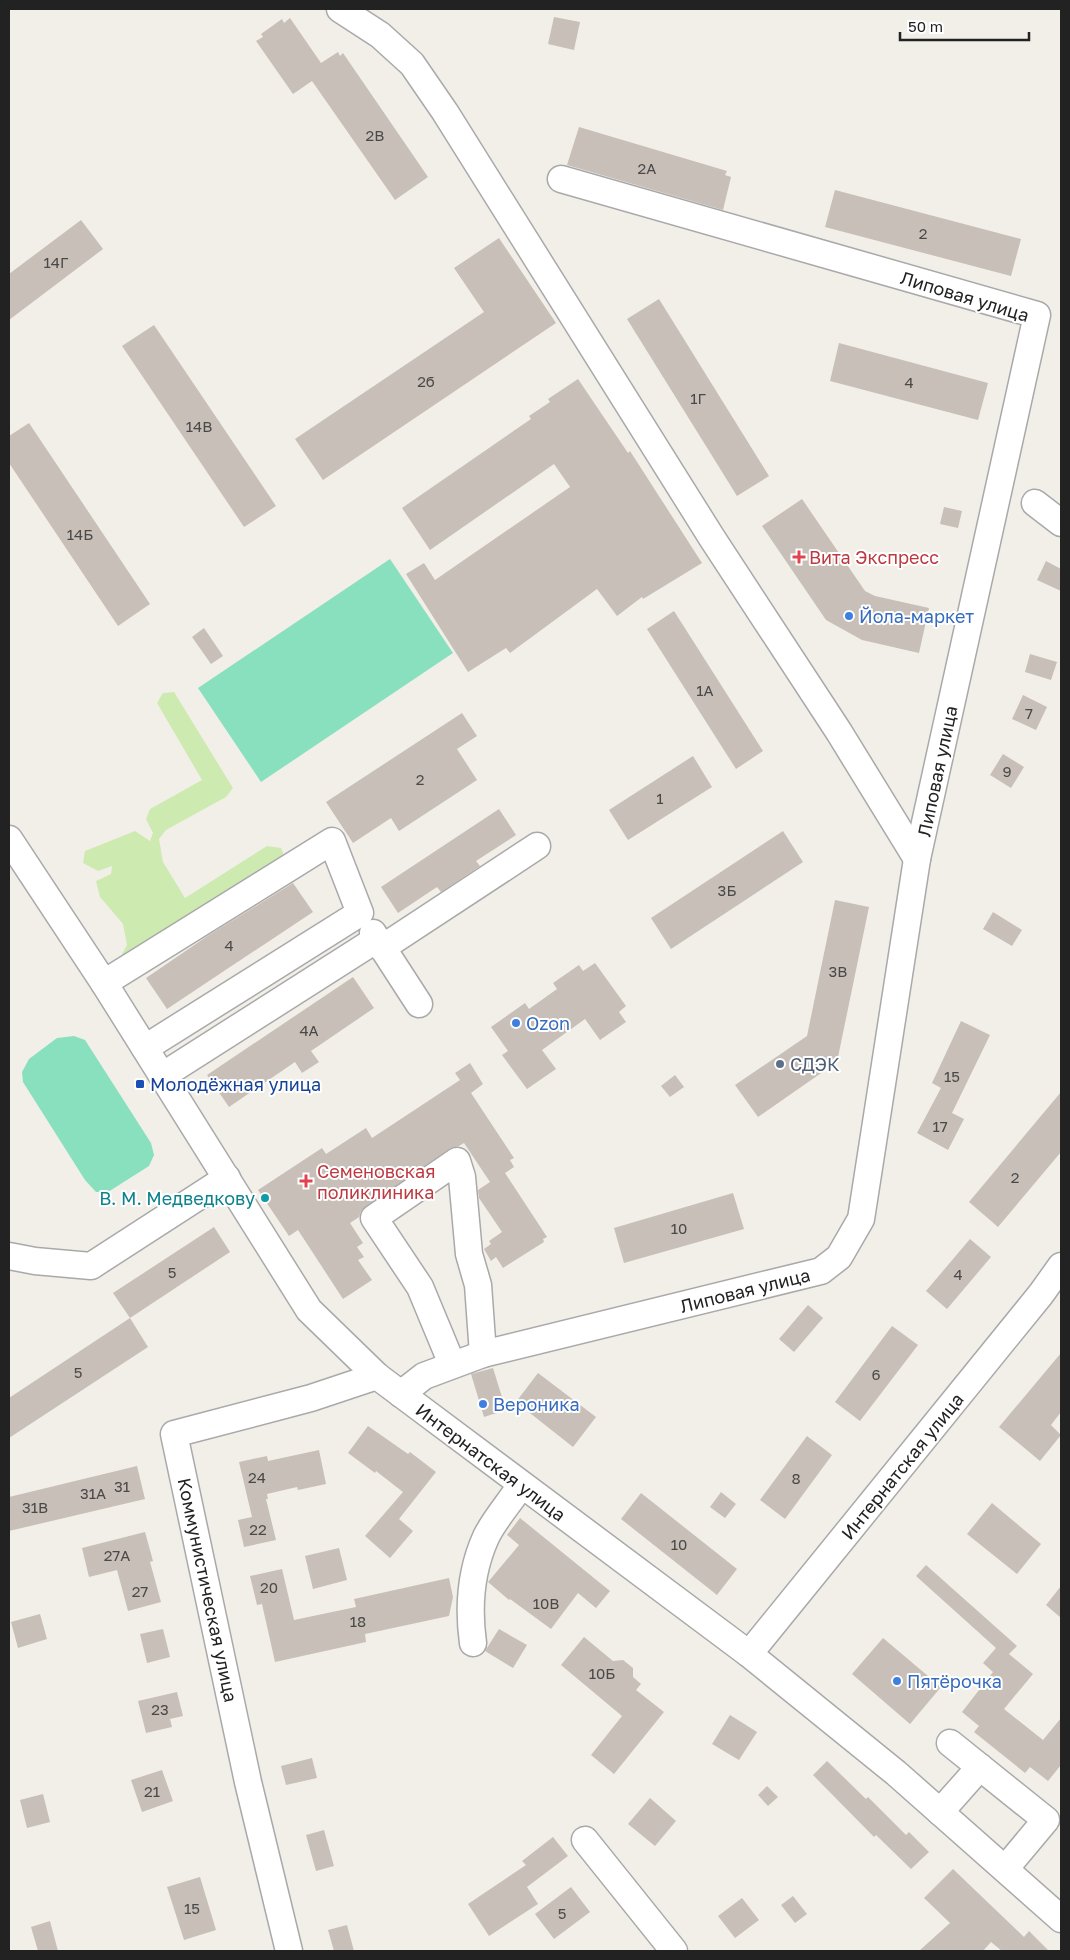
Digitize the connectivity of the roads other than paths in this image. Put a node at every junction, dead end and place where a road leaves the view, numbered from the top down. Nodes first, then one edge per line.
1 (340, 9) edge
2 (561, 180) dead end
3 (1035, 503) dead end
4 (1061, 523) edge
5 (9, 839) edge
6 (537, 846) dead end
7 (917, 859) junction
8 (360, 913) junction
9 (379, 943) junction
10 (104, 983) junction
11 (419, 1004) dead end
12 (145, 1048) junction
13 (162, 1076) junction
14 (227, 1178) junction
15 (9, 1256) edge
16 (1059, 1275) edge
17 (483, 1354) junction
18 (452, 1364) junction
19 (377, 1376) junction
20 (401, 1394) junction
21 (522, 1485) junction
22 (473, 1643) dead end
23 (749, 1654) junction
24 (950, 1743) dead end
25 (980, 1767) junction
26 (940, 1812) junction
27 (584, 1840) dead end
28 (1004, 1869) junction
29 (1061, 1919) edge
30 (289, 1951) edge
31 (674, 1951) edge

1 - 7 street
2 - 7 street, Липовая улица
3 - 4 street
5 - 10 street, Интернатская улица
6 - 9 street
7 - 17 street, Липовая улица
8 - 9 street
8 - 10 street
8 - 12 street
9 - 11 street
9 - 13 street
10 - 12 street, Интернатская улица
12 - 13 street, Интернатская улица
13 - 14 street, Интернатская улица
14 - 15 street
14 - 19 street, Интернатская улица
16 - 23 street, Интернатская улица
17 - 18 street, Липовая улица
17 - 18 street
18 - 20 street, Липовая улица
19 - 20 street, Интернатская улица
19 - 30 street, Коммунистическая улица
20 - 21 street, Интернатская улица
21 - 22 street
21 - 23 street, Интернатская улица
23 - 26 street, Интернатская улица
24 - 25 street
25 - 26 street
25 - 28 street
26 - 28 street, Интернатская улица
27 - 31 street
28 - 29 street, Интернатская улица

